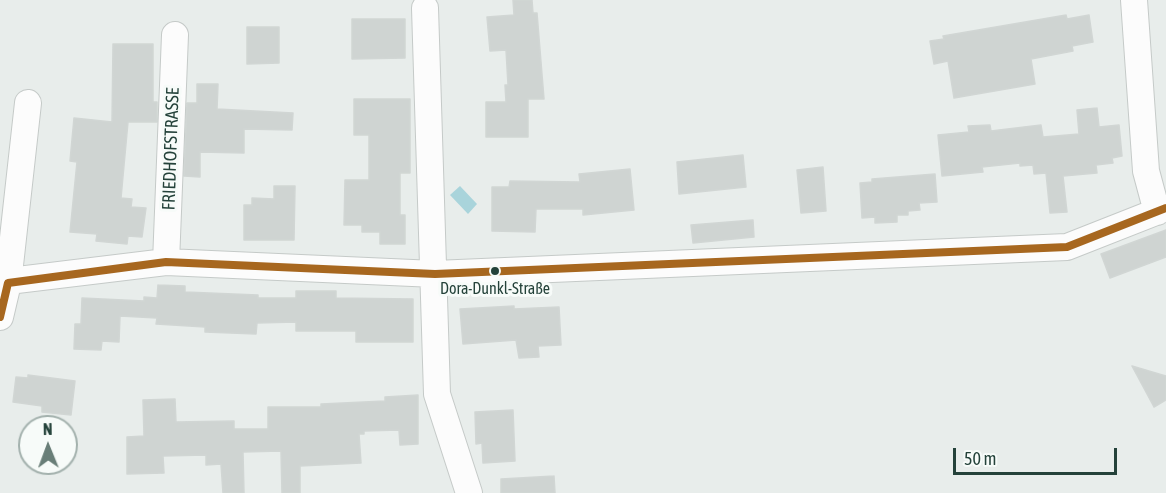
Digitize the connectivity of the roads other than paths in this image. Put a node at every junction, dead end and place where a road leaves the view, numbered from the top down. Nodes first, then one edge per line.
1 (1134, 0) edge
2 (425, 8) dead end
3 (175, 35) dead end
4 (28, 103) dead end
5 (1161, 210) edge
6 (166, 262) junction
7 (435, 274) junction
8 (4, 282) edge
9 (0, 317) edge
10 (469, 493) edge

1 - 5 street
2 - 7 street
3 - 6 street, FRIEDHOFSTRASSE
4 - 8 street
5 - 7 street
6 - 7 street
6 - 8 street
7 - 10 street
8 - 9 street

